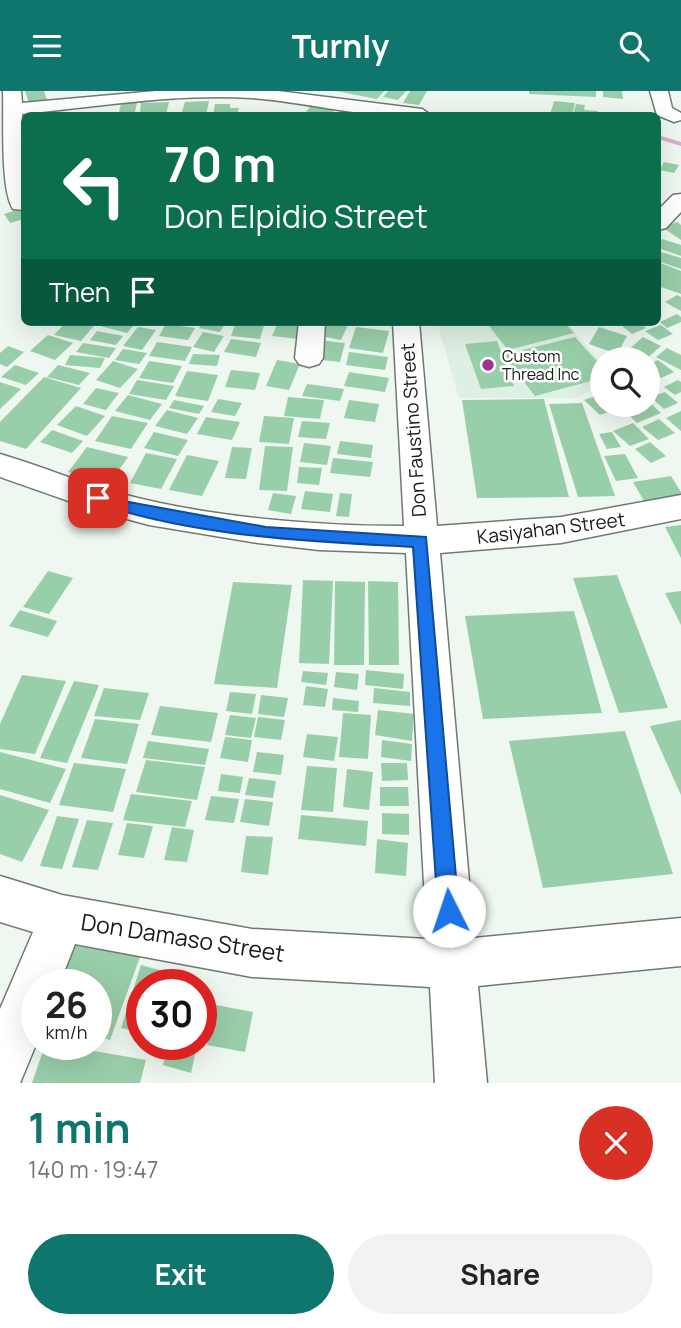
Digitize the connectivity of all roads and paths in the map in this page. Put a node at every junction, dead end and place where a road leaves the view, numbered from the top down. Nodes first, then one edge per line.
1 (659, 91) edge
2 (12, 100) edge
3 (399, 112) edge
4 (674, 116) dead end
5 (13, 180) edge
6 (681, 199) edge
7 (21, 204) dead end
8 (661, 220) edge
9 (312, 326) edge
10 (406, 326) edge
11 (309, 358) dead end
12 (0, 465) edge
13 (681, 506) edge
14 (420, 541) junction
15 (0, 899) edge
16 (62, 918) junction
17 (681, 942) edge
18 (453, 964) junction
19 (0, 1070) edge
20 (461, 1083) edge

1 - 4 street
2 - 3 street
2 - 5 street
5 - 7 street
6 - 8 street
9 - 11 street
10 - 14 street, Don Faustino Street
12 - 14 street, Kasiyahan Street
13 - 14 street, Kasiyahan Street
14 - 18 street, Don Faustino Street
15 - 16 street, Don Damaso Street
16 - 18 street, Don Damaso Street
16 - 19 street
17 - 18 street, Don Damaso Street
18 - 20 street, Don Faustino Street

